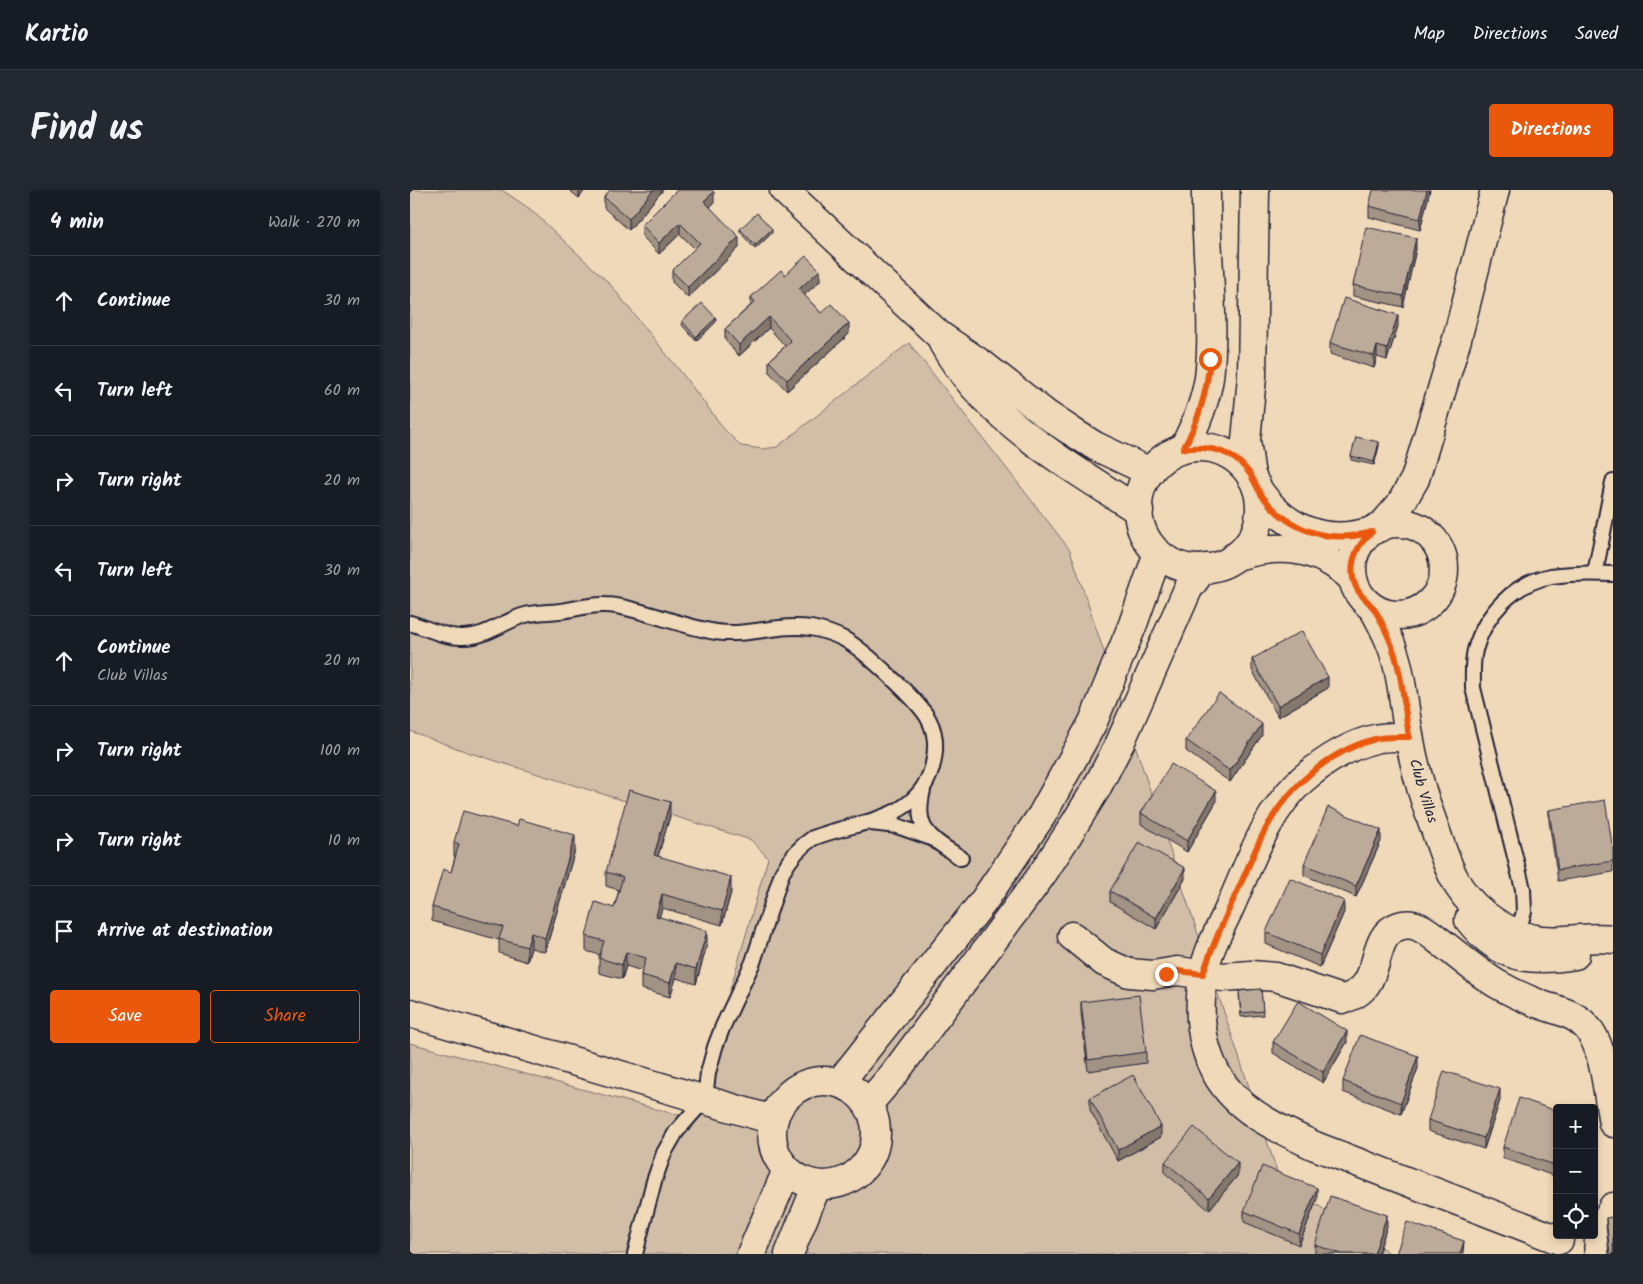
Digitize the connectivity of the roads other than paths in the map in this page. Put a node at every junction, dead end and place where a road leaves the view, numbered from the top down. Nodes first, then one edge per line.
1 (784, 190) edge
2 (1206, 190) edge
3 (1255, 190) edge
4 (1494, 190) edge
5 (939, 335) junction
6 (1183, 449) junction
7 (1150, 472) junction
8 (1415, 479) junction
9 (1254, 482) junction
10 (1613, 482) edge
11 (1139, 511) junction
12 (1377, 529) junction
13 (1428, 534) junction
14 (1158, 552) junction
15 (1234, 557) junction
16 (1206, 568) junction
17 (1595, 574) junction
18 (1613, 574) edge
19 (1353, 579) junction
20 (1373, 608) junction
21 (1413, 613) junction
22 (410, 623) edge
23 (1400, 672) junction
24 (1409, 737) junction
25 (923, 790) junction
26 (863, 822) junction
27 (931, 838) junction
28 (961, 858) dead end
29 (1072, 936) dead end
30 (1613, 939) edge
31 (1513, 943) junction
32 (1613, 943) edge
33 (1203, 974) junction
34 (1497, 984) junction
35 (410, 1012) edge
36 (840, 1082) junction
37 (705, 1100) junction
38 (868, 1104) junction
39 (773, 1120) junction
40 (1613, 1123) edge
41 (787, 1170) junction
42 (817, 1185) junction
43 (1613, 1207) edge
44 (1559, 1240) dead end
45 (635, 1254) edge
46 (751, 1254) edge
47 (789, 1254) edge
48 (1599, 1254) edge

1 - 5 street
2 - 6 street
3 - 9 street
4 - 8 street
5 - 7 street
5 - 11 street
6 - 7 street
6 - 9 street
7 - 11 street
8 - 12 street
8 - 13 street
9 - 12 street
9 - 15 street
10 - 17 lane
11 - 14 street
12 - 13 street
12 - 19 street
13 - 21 street
14 - 16 street
14 - 36 street
15 - 16 street
15 - 19 street
16 - 38 street
17 - 18 lane
17 - 31 lane
19 - 20 street
20 - 21 street
20 - 23 street
21 - 23 street
22 - 25 lane
23 - 24 street, Club Villas
24 - 31 street, Club Villas
24 - 33 street
25 - 26 lane
25 - 27 lane
26 - 27 lane
26 - 37 lane
27 - 28 lane
29 - 33 street
30 - 31 street, Club Villas
31 - 32 street, Club Villas
31 - 34 street
33 - 34 street
33 - 44 street
34 - 40 street
35 - 37 street
36 - 38 street
36 - 39 street
37 - 39 street
37 - 45 lane
38 - 42 street
39 - 41 street
41 - 42 street
41 - 46 street
42 - 47 street
43 - 48 street

